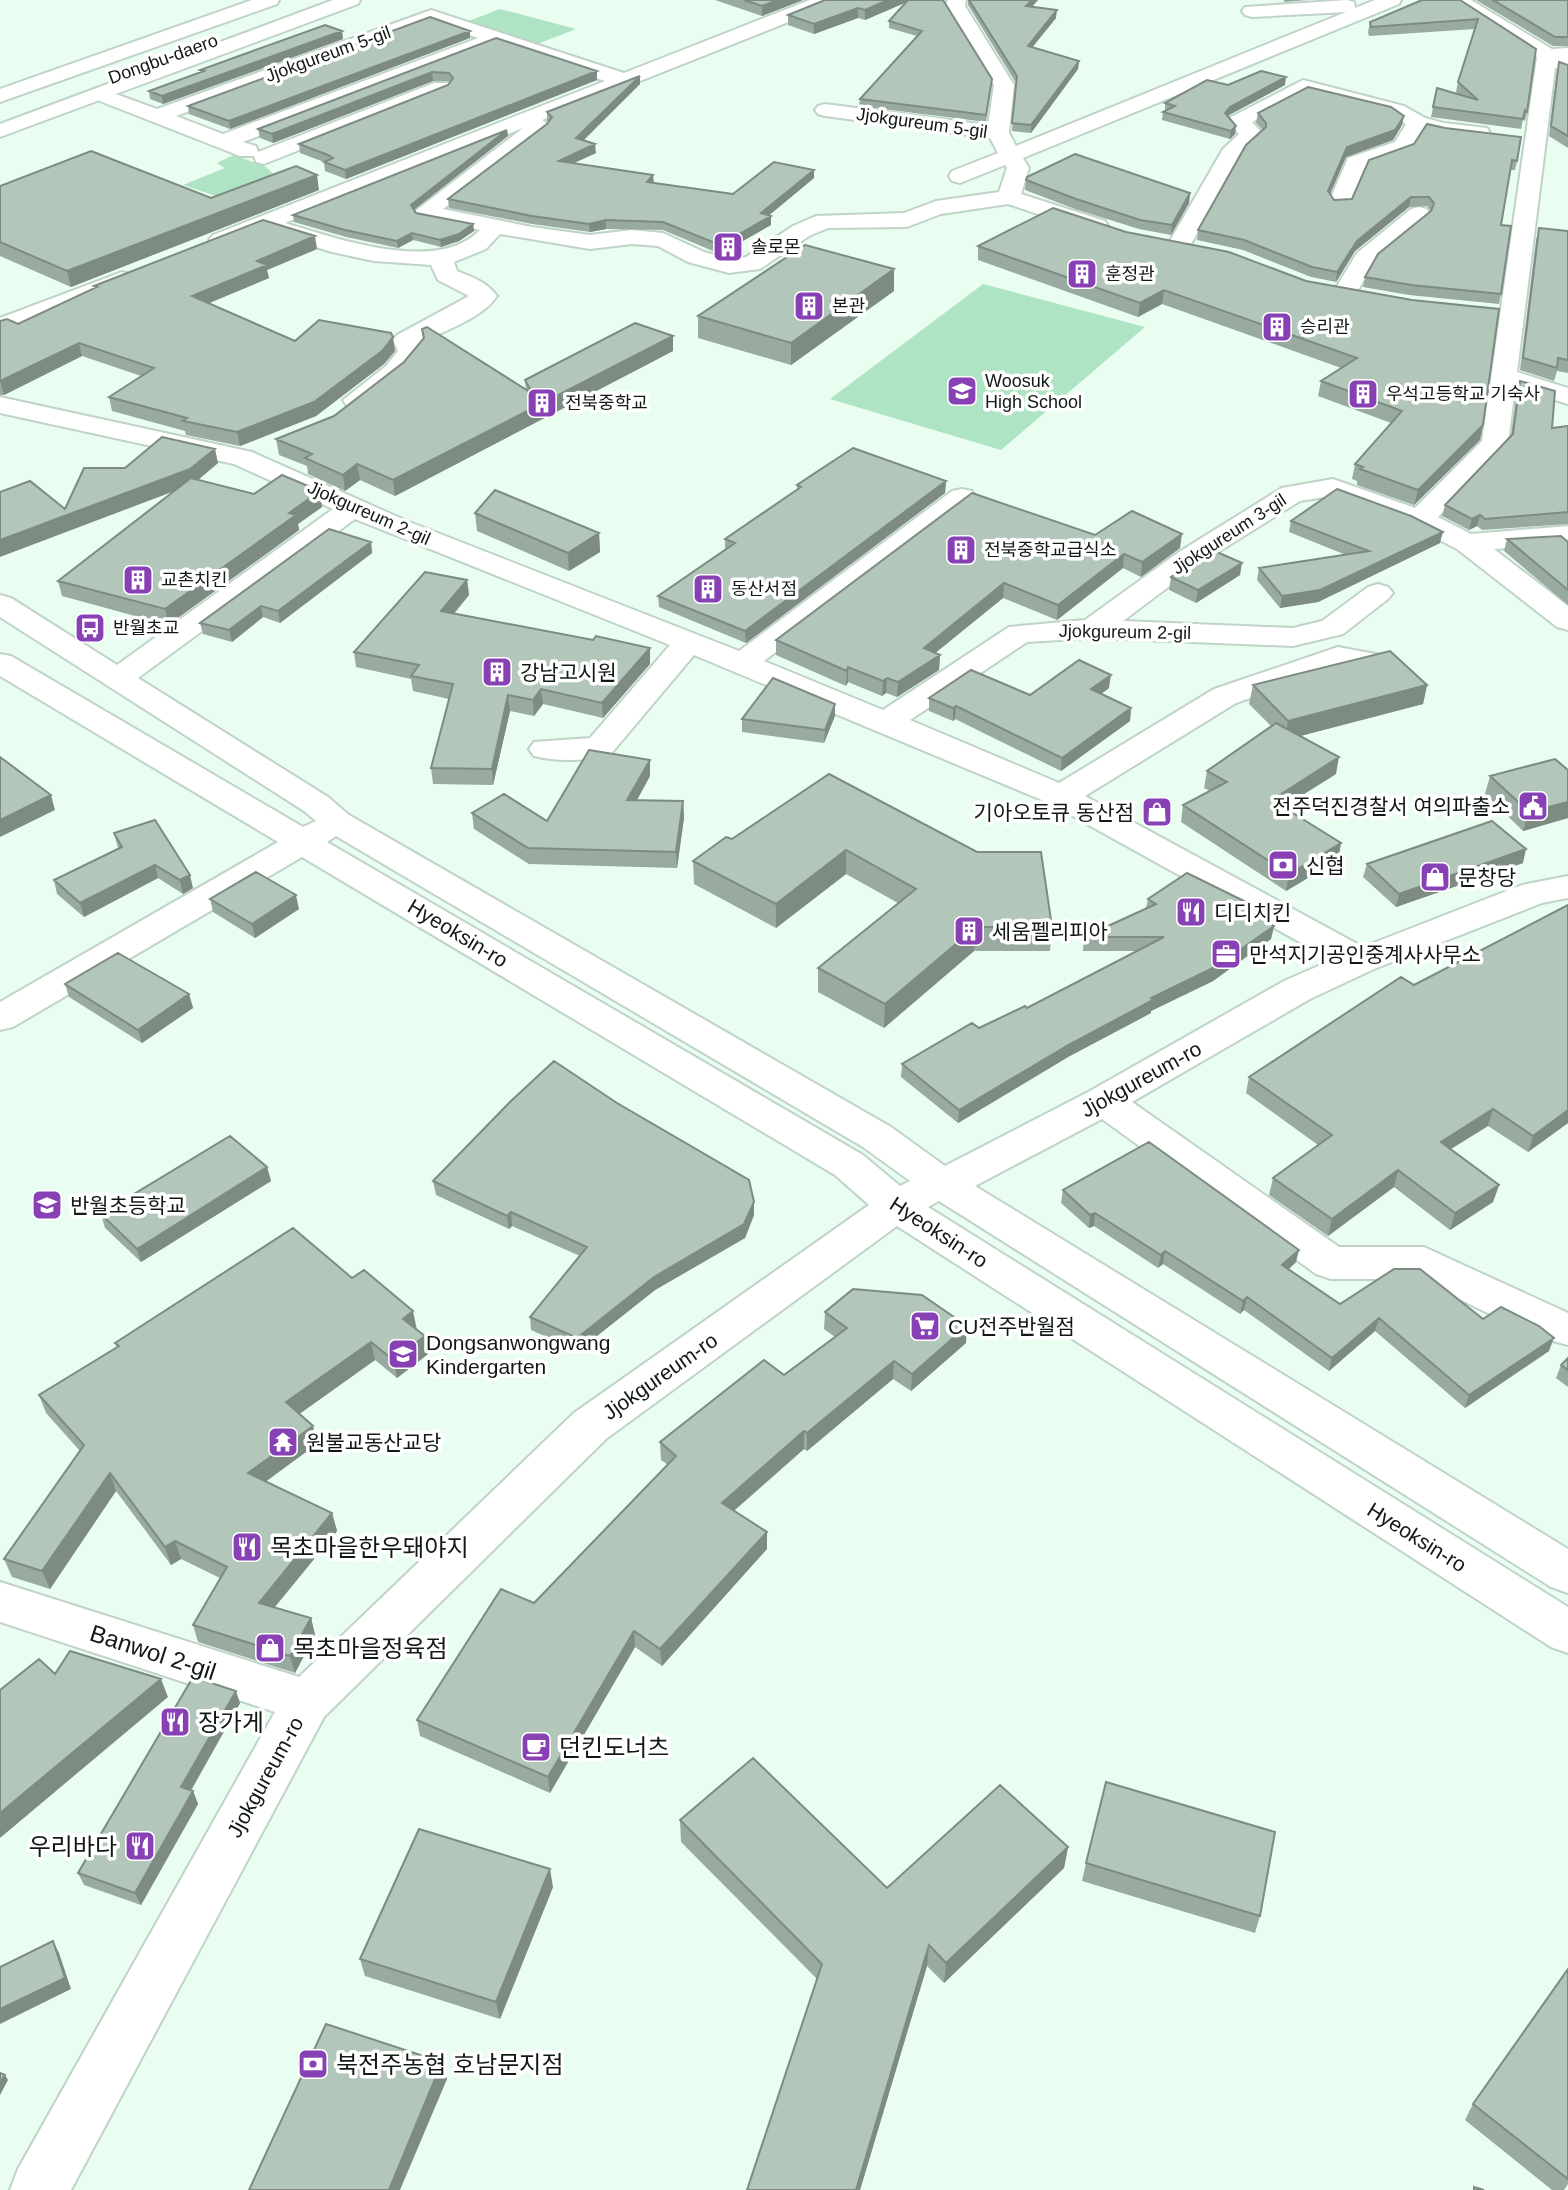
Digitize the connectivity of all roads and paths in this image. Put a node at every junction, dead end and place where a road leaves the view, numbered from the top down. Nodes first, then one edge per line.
1 (270, 0) edge
2 (298, 0) edge
3 (326, 0) edge
4 (351, 0) edge
5 (827, 0) edge
6 (957, 0) edge
7 (1412, 0) edge
8 (1458, 0) edge
9 (1387, 2) edge
10 (1252, 11) dead end
11 (496, 38) junction
12 (533, 50) junction
13 (1558, 55) edge
14 (507, 60) edge
15 (1568, 66) edge
16 (624, 80) junction
17 (456, 81) edge
18 (99, 94) junction
19 (0, 96) edge
20 (556, 106) junction
21 (0, 108) edge
22 (825, 110) dead end
23 (160, 116) junction
24 (0, 119) edge
25 (1418, 122) junction
26 (0, 131) edge
27 (998, 133) junction
28 (1495, 135) edge
29 (225, 141) junction
30 (1010, 155) junction
31 (264, 157) junction
32 (288, 167) edge
33 (934, 172) dead end
34 (960, 176) junction
35 (323, 181) edge
36 (346, 190) junction
37 (1011, 191) junction
38 (1340, 202) edge
39 (1419, 214) edge
40 (262, 223) junction
41 (493, 227) junction
42 (1120, 233) edge
43 (200, 248) edge
44 (1206, 251) edge
45 (441, 259) junction
46 (138, 273) edge
47 (1318, 289) edge
48 (1344, 294) junction
49 (1370, 299) edge
50 (4, 322) edge
51 (1503, 376) junction
52 (1568, 396) edge
53 (0, 405) edge
54 (336, 416) edge
55 (278, 443) edge
56 (242, 458) junction
57 (962, 497) edge
58 (353, 506) junction
59 (1420, 519) junction
60 (1568, 535) edge
61 (1467, 543) junction
62 (1378, 593) dead end
63 (0, 604) edge
64 (1568, 621) edge
65 (1093, 629) junction
66 (689, 642) junction
67 (1370, 662) edge
68 (0, 663) edge
69 (742, 663) junction
70 (117, 679) junction
71 (886, 722) junction
72 (545, 750) dead end
73 (1061, 796) junction
74 (337, 822) junction
75 (305, 842) junction
76 (1568, 887) edge
77 (1361, 961) junction
78 (0, 1018) edge
79 (1104, 1101) junction
80 (940, 1183) junction
81 (896, 1206) junction
82 (1568, 1329) edge
83 (1568, 1573) edge
84 (0, 1602) edge
85 (1568, 1632) edge
86 (307, 1701) junction
87 (40, 2190) edge

1 - 19 street
2 - 21 street, Dongbu-daero
3 - 24 street, Dongbu-daero
4 - 18 street
5 - 16 street
6 - 27 street, Jjokgureum 5-gil
7 - 9 street
8 - 13 street
9 - 10 street
9 - 30 street
11 - 12 street, Jjokgureum 5-gil
11 - 23 street, Jjokgureum 5-gil
11 - 29 street
12 - 14 street
12 - 16 street, Jjokgureum 5-gil
13 - 15 street
13 - 51 street
16 - 20 street
17 - 31 street
18 - 23 street
18 - 26 street
20 - 36 street
20 - 41 street
22 - 27 street, Jjokgureum 5-gil
23 - 29 street
25 - 28 street
25 - 38 street
25 - 44 street
27 - 30 street
29 - 31 street
30 - 34 street
30 - 37 street
31 - 32 street
33 - 34 street
34 - 37 street
35 - 36 street
36 - 40 street
37 - 41 street
37 - 42 street
39 - 48 street
40 - 43 street
40 - 45 street
41 - 45 street
45 - 54 street
46 - 50 street
47 - 48 street
48 - 49 street
51 - 52 street
51 - 59 street
53 - 56 street, Jjokgureum 2-gil
55 - 56 street
56 - 58 street, Jjokgureum 2-gil
57 - 69 street
58 - 66 street, Jjokgureum 2-gil
58 - 70 street
59 - 61 street, Jjokgureum 3-gil
59 - 65 street, Jjokgureum 3-gil
60 - 61 street
61 - 64 street, Jjokgureum 3-gil
62 - 65 street, Jjokgureum 2-gil
63 - 70 street, Hyeoksin-ro
65 - 71 street, Jjokgureum 2-gil
66 - 69 street, Jjokgureum 2-gil
66 - 72 street
67 - 73 street
68 - 75 street, Hyeoksin-ro
69 - 71 street, Jjokgureum 2-gil
70 - 74 street, Hyeoksin-ro
71 - 73 street, Jjokgureum 2-gil
73 - 77 street, Jjokgureum 2-gil
74 - 75 street
74 - 80 street, Hyeoksin-ro
75 - 78 street
75 - 81 street, Hyeoksin-ro
76 - 77 street, Jjokgureum-ro
77 - 79 street, Jjokgureum-ro
79 - 80 street, Jjokgureum-ro
79 - 82 street
80 - 81 street, Jjokgureum-ro
80 - 83 street, Hyeoksin-ro
81 - 85 street, Hyeoksin-ro
81 - 86 street, Jjokgureum-ro
84 - 86 street, Banwol 2-gil
86 - 87 street, Jjokgureum-ro

